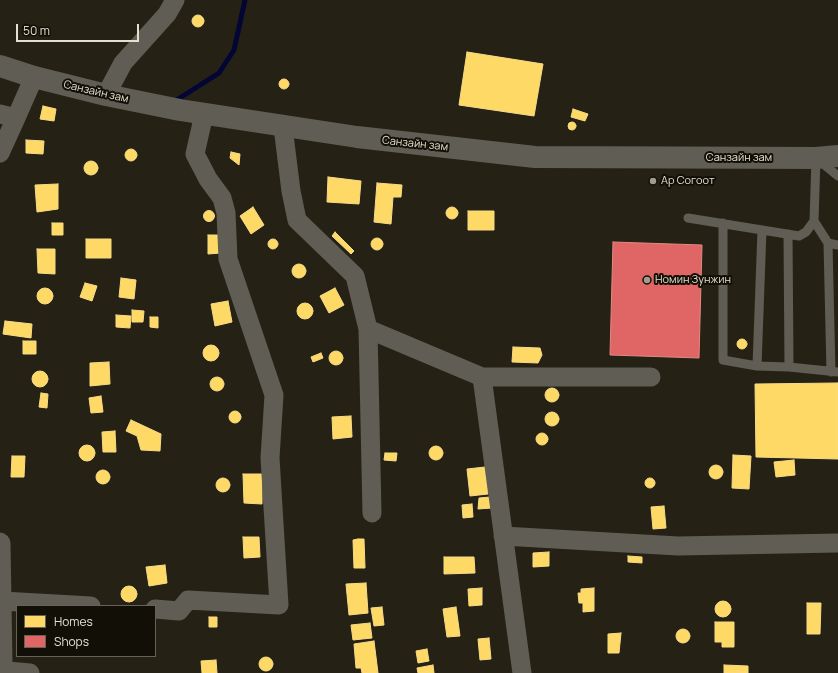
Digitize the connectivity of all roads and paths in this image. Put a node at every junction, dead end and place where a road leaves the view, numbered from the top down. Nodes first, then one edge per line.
1 (175, 0) edge
2 (0, 66) edge
3 (34, 77) junction
4 (106, 95) junction
5 (204, 114) junction
6 (8, 116) edge
7 (283, 127) junction
8 (0, 153) edge
9 (838, 156) edge
10 (816, 158) junction
11 (838, 176) edge
12 (688, 218) dead end
13 (814, 221) junction
14 (724, 223) junction
15 (762, 230) junction
16 (788, 234) junction
17 (828, 243) junction
18 (838, 245) edge
19 (368, 329) junction
20 (757, 366) junction
21 (789, 367) junction
22 (835, 372) edge
23 (482, 377) junction
24 (651, 377) dead end
25 (372, 513) dead end
26 (503, 536) junction
27 (0, 542) edge
28 (838, 543) edge
29 (2, 601) junction
30 (73, 605) edge
31 (156, 609) edge
32 (30, 673) edge
33 (522, 673) edge

1 - 4 street
2 - 3 main road, Санзайн зам
3 - 4 main road, Санзайн зам
3 - 6 street
4 - 5 main road, Санзайн зам
5 - 7 main road, Санзайн зам
5 - 31 street
6 - 8 street
7 - 10 main road, Санзайн зам
7 - 19 street
9 - 10 main road, Санзайн зам
10 - 11 lane
10 - 13 lane
12 - 14 lane
13 - 16 lane
13 - 17 lane
14 - 15 lane
14 - 20 lane
15 - 16 lane
15 - 20 lane
16 - 21 lane
17 - 18 lane
17 - 22 lane
19 - 23 street
19 - 25 street
20 - 21 lane
21 - 22 lane
23 - 24 street
23 - 26 street
26 - 28 street
26 - 33 street
27 - 29 street
29 - 30 street
29 - 32 street

